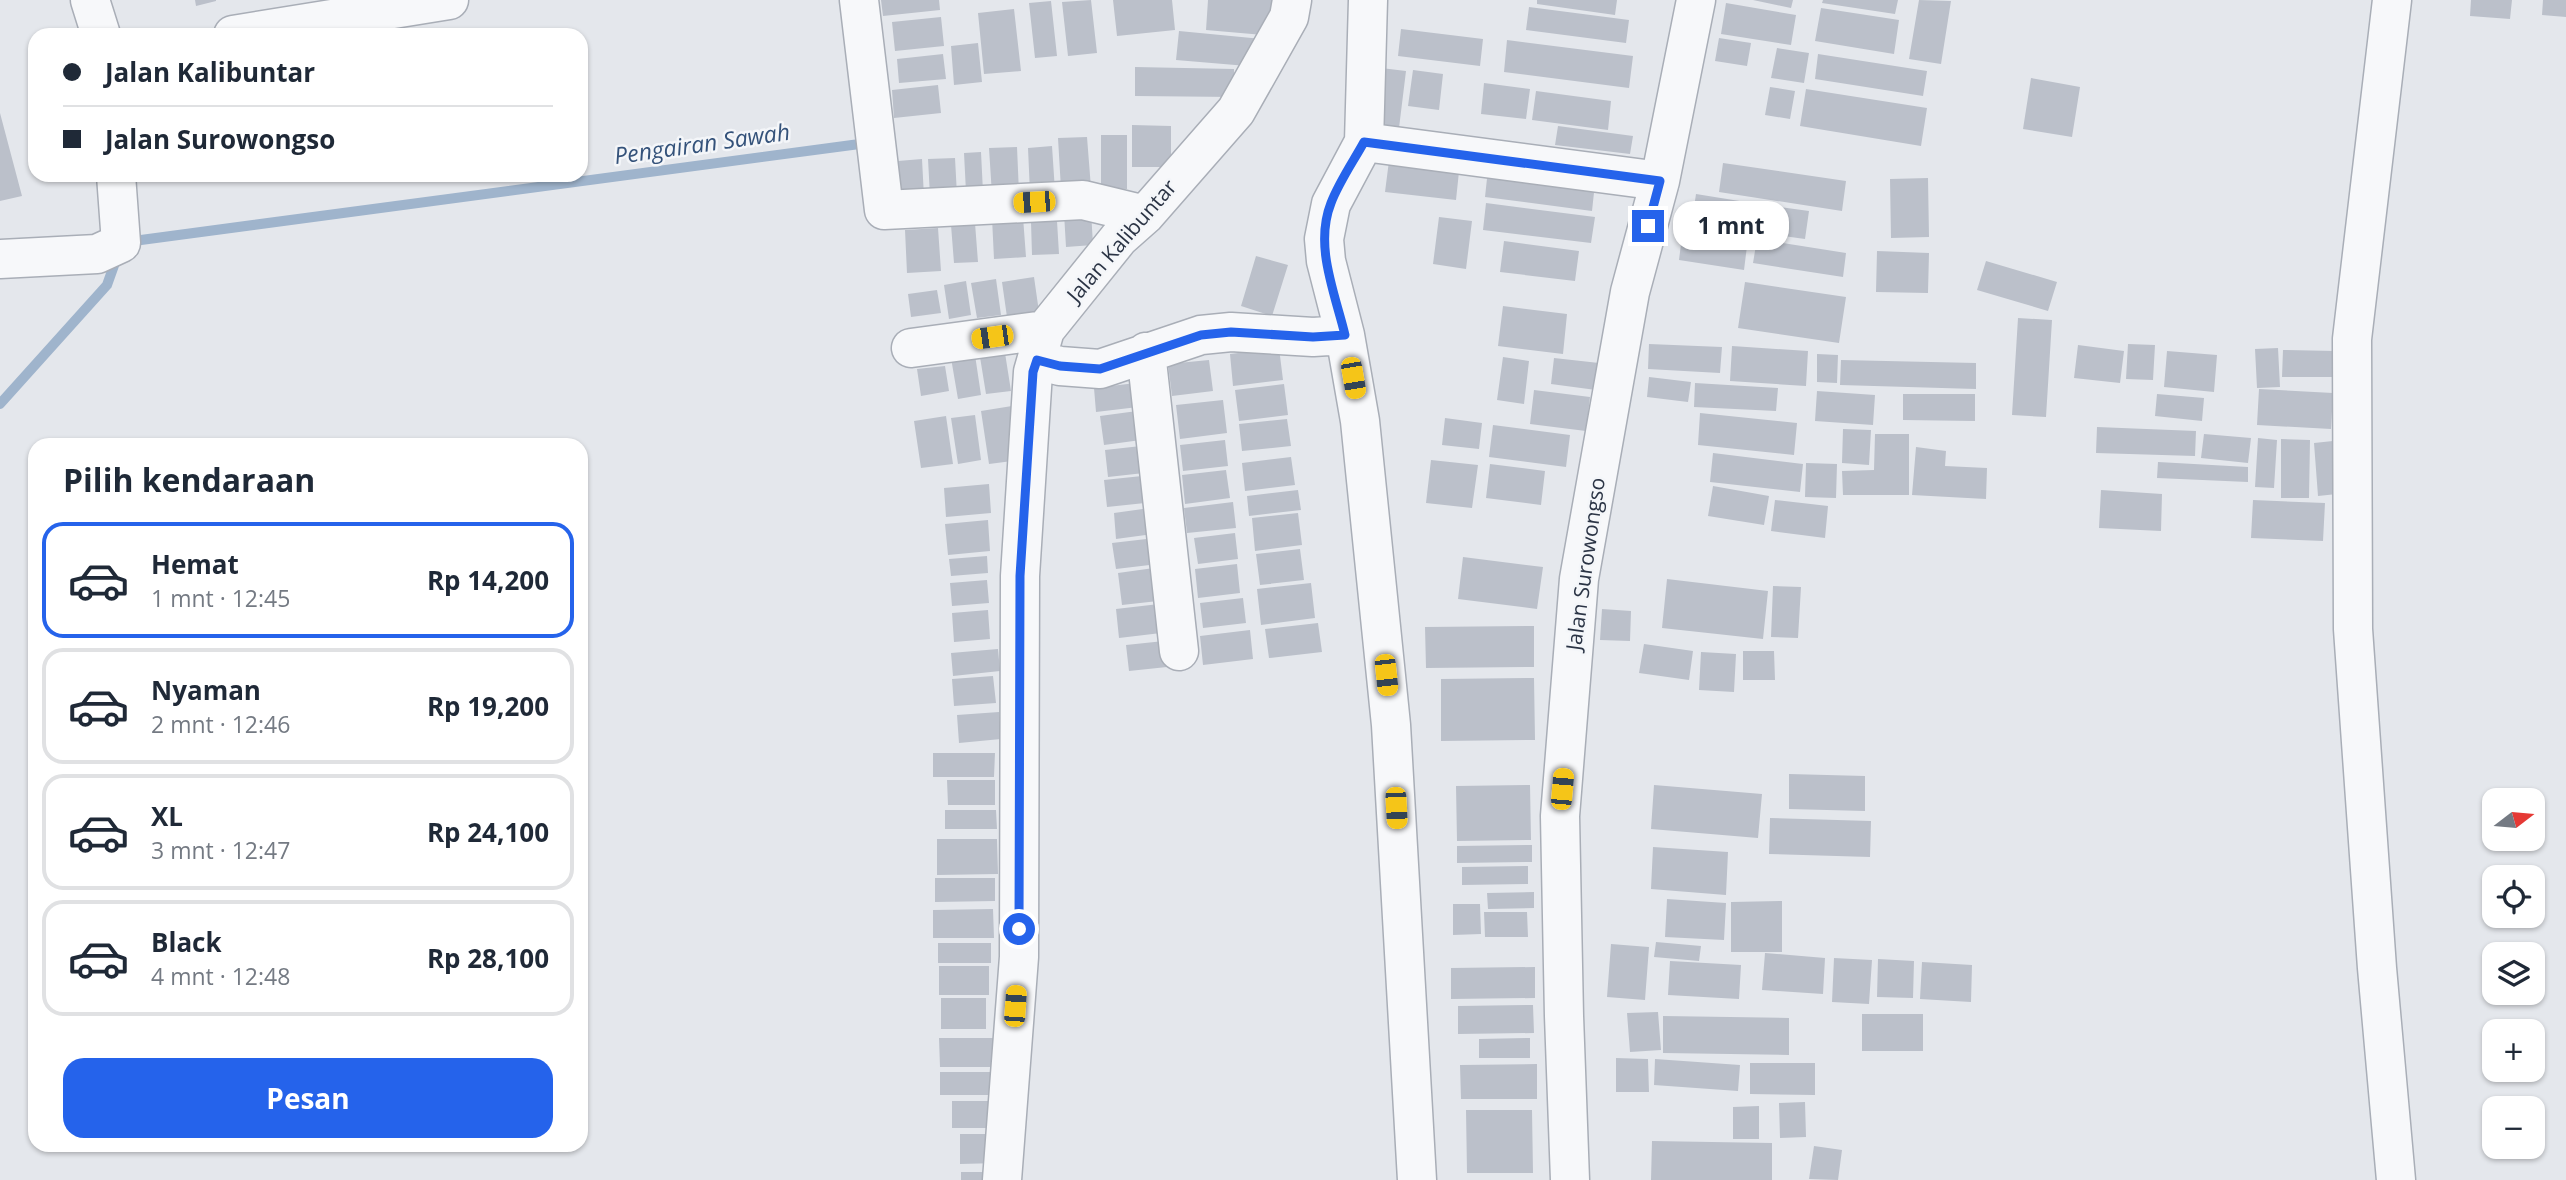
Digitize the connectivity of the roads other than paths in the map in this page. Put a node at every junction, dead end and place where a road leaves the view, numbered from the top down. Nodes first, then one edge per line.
1 (90, 0) edge
2 (449, 0) edge
3 (859, 0) edge
4 (1292, 0) edge
5 (1368, 0) edge
6 (1696, 0) edge
7 (2392, 0) edge
8 (99, 28) edge
9 (276, 28) edge
10 (1364, 142) junction
11 (1660, 181) junction
12 (117, 182) edge
13 (1145, 215) junction
14 (0, 259) edge
15 (1329, 336) junction
16 (911, 348) dead end
17 (1047, 352) junction
18 (1146, 352) junction
19 (1179, 651) dead end
20 (1002, 1180) edge
21 (1417, 1180) edge
22 (1570, 1180) edge
23 (2396, 1180) edge

1 - 8 street
2 - 9 street
3 - 13 street
4 - 13 street, Jalan Kalibuntar
5 - 10 street
6 - 11 street, Jalan Surowongso
7 - 23 street
10 - 11 street
10 - 15 street
11 - 22 street, Jalan Surowongso
12 - 14 street
13 - 17 street, Jalan Kalibuntar
15 - 18 street
15 - 21 street
16 - 17 street
17 - 18 street
17 - 20 street, Jalan Kalibuntar
18 - 19 street

